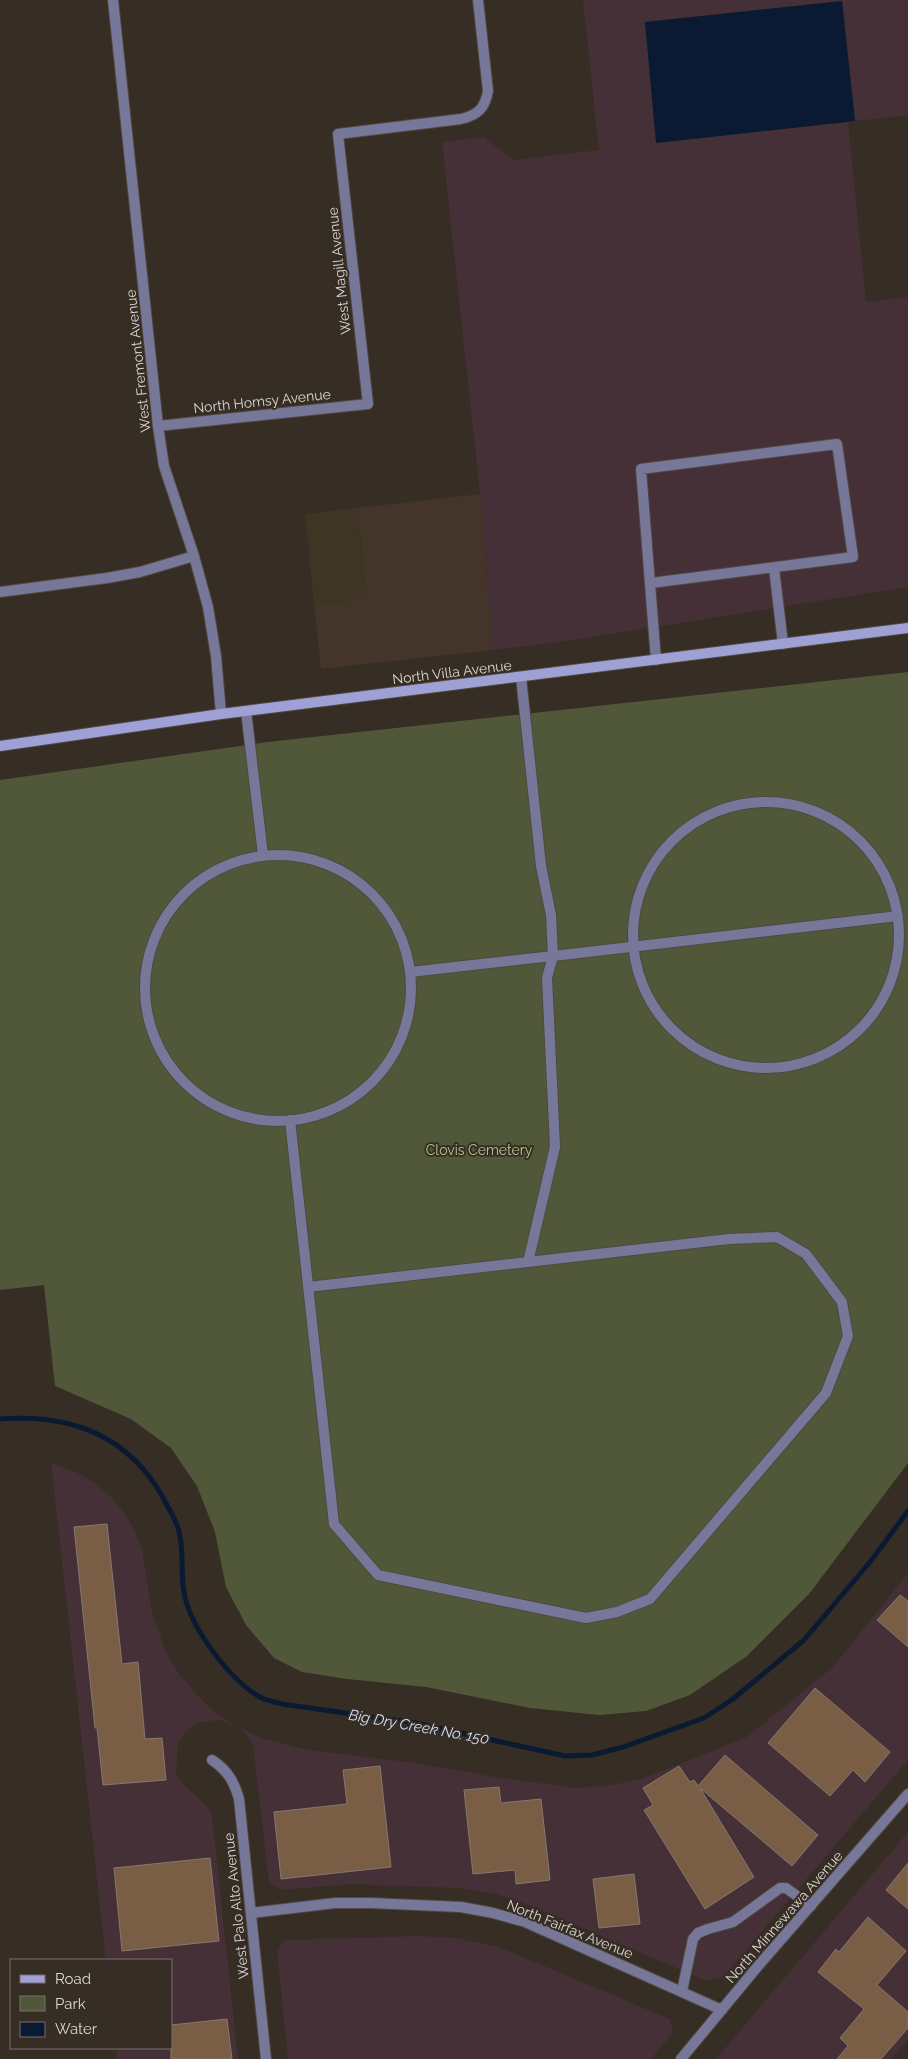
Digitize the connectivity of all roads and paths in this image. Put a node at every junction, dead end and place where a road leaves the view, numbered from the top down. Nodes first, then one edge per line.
1 (113, 0) edge
2 (478, 0) edge
3 (368, 404) joint
4 (158, 426) junction
5 (194, 556) junction
6 (774, 568) junction
7 (651, 583) junction
8 (0, 592) edge
9 (908, 628) edge
10 (783, 644) junction
11 (656, 660) junction
12 (521, 677) junction
13 (246, 711) junction
14 (221, 714) junction
15 (0, 746) edge
16 (263, 855) junction
17 (898, 916) junction
18 (633, 947) junction
19 (553, 956) junction
20 (410, 972) junction
21 (290, 1120) junction
22 (528, 1262) junction
23 (308, 1287) junction
24 (212, 1760) dead end
25 (908, 1794) edge
26 (811, 1906) junction
27 (251, 1913) junction
28 (682, 1991) junction
29 (722, 2010) junction
30 (266, 2059) edge
31 (681, 2059) edge

1 - 4 street, West Fremont Avenue
2 - 3 street, West Magill Avenue
3 - 4 street, North Homsy Avenue
4 - 5 street, West Fremont Avenue
5 - 8 street
5 - 14 street, West Fremont Avenue
6 - 7 street
6 - 7 street
6 - 10 street
7 - 11 street
9 - 10 main road, North Villa Avenue
10 - 11 main road, North Villa Avenue
11 - 12 main road, North Villa Avenue
12 - 13 main road, North Villa Avenue
12 - 19 street
13 - 14 main road, North Villa Avenue
13 - 16 street
14 - 15 main road, North Villa Avenue
16 - 20 street
16 - 21 street
17 - 18 street
17 - 18 street
17 - 18 street
18 - 19 street
19 - 20 street
19 - 22 street
20 - 21 street
21 - 23 street
22 - 23 street
22 - 23 street
24 - 27 street, West Palo Alto Avenue
25 - 26 street, North Minnewawa Avenue
26 - 28 street
26 - 29 street, North Minnewawa Avenue
27 - 28 street, North Fairfax Avenue
27 - 30 street, West Palo Alto Avenue
28 - 29 street, North Fairfax Avenue
29 - 31 street, North Minnewawa Avenue

